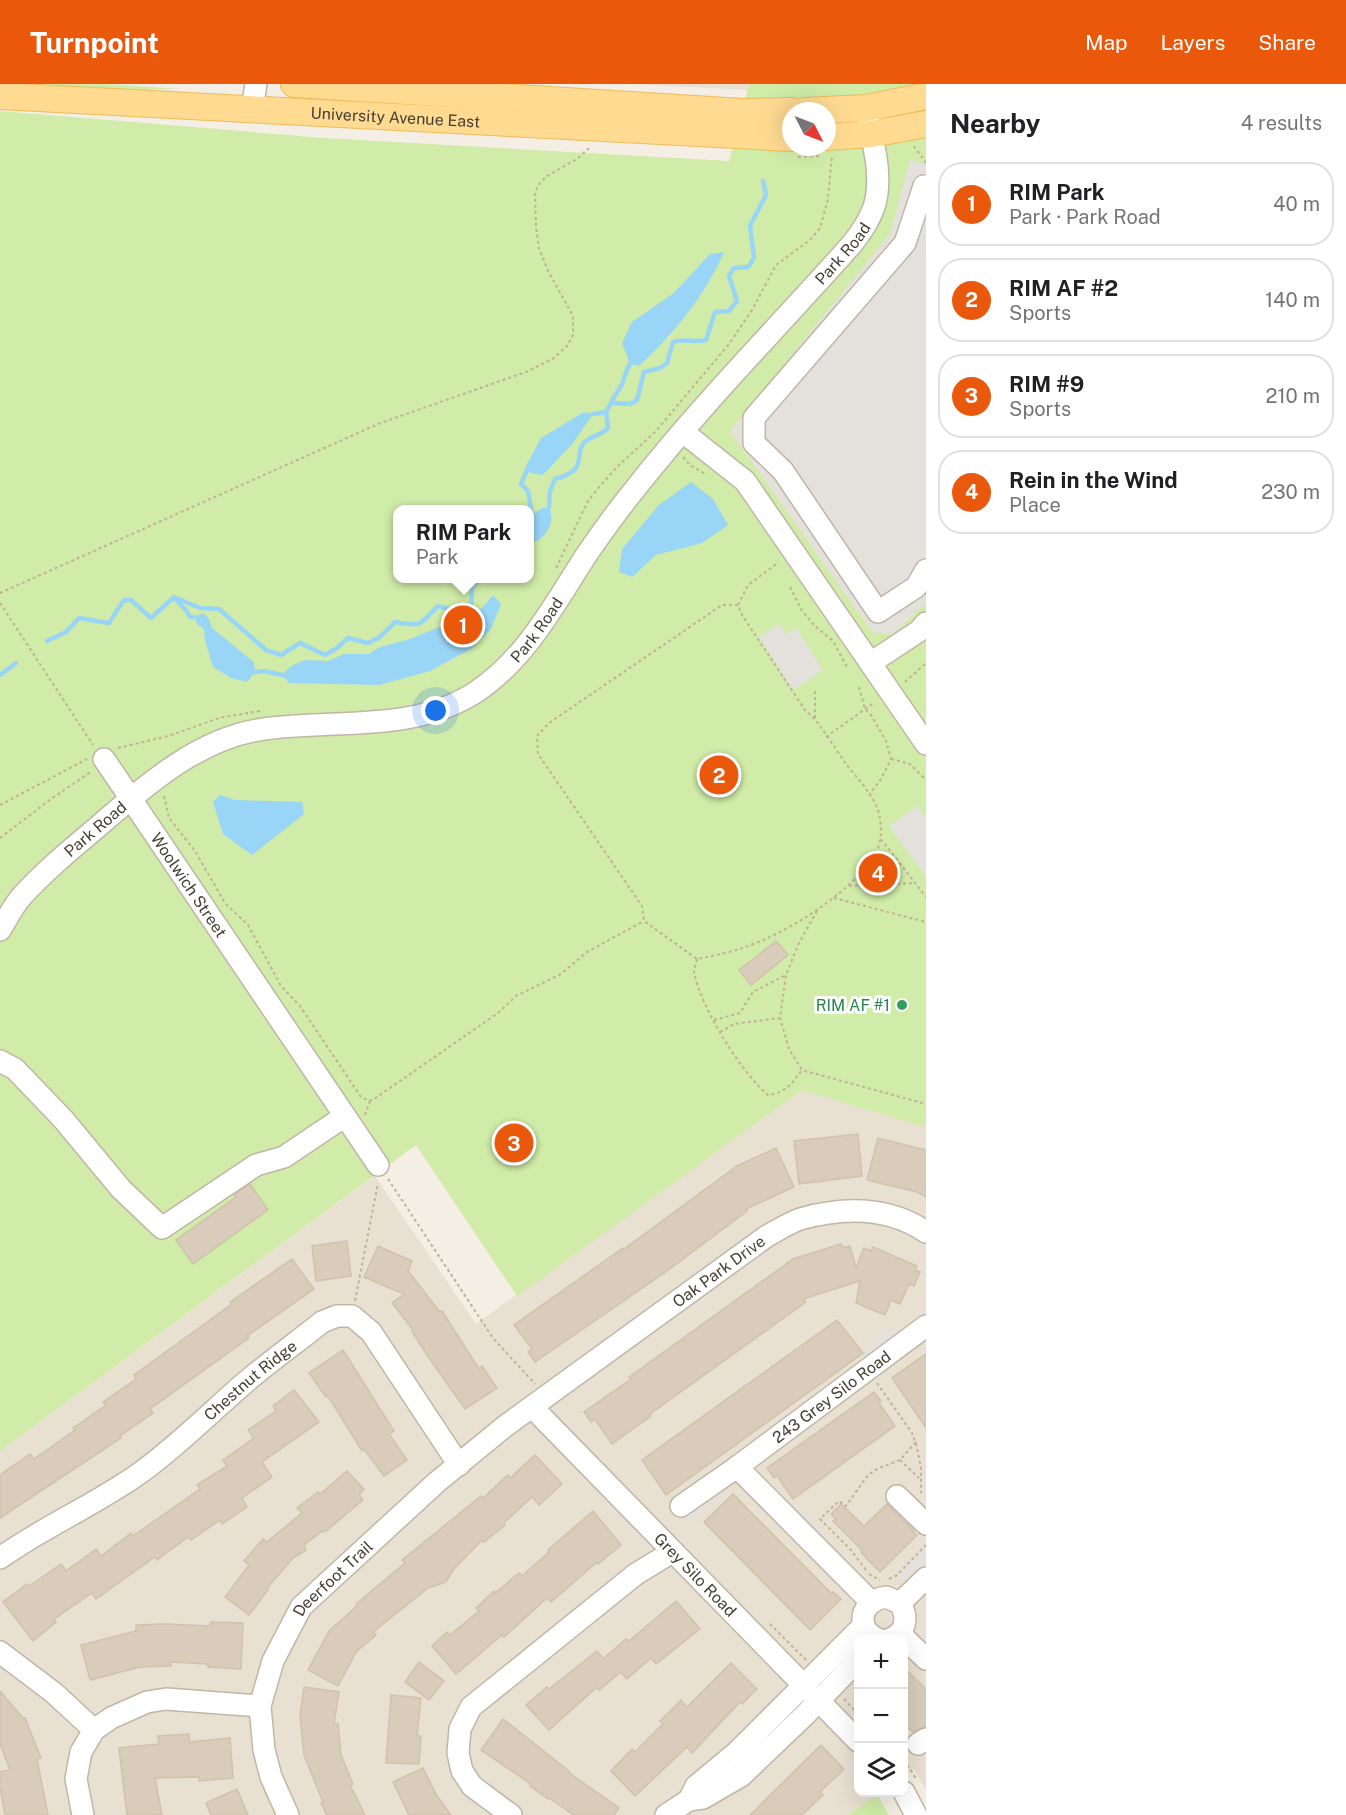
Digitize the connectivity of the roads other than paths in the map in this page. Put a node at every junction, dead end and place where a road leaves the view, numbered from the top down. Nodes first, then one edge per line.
1 (256, 84) edge
2 (294, 84) edge
3 (478, 90) edge
4 (0, 96) edge
5 (926, 96) edge
6 (866, 108) junction
7 (836, 109) edge
8 (252, 110) junction
9 (782, 111) edge
10 (871, 134) junction
11 (920, 134) edge
12 (782, 138) edge
13 (836, 144) edge
14 (926, 186) edge
15 (680, 442) junction
16 (926, 570) edge
17 (926, 623) edge
18 (872, 662) junction
19 (926, 744) edge
20 (101, 756) road end
21 (131, 798) junction
22 (0, 930) edge
23 (0, 1061) edge
24 (345, 1116) junction
25 (379, 1166) road end
26 (926, 1232) edge
27 (926, 1326) edge
28 (532, 1407) junction
29 (459, 1465) junction
30 (737, 1467) junction
31 (897, 1496) dead end
32 (681, 1506) dead end
33 (926, 1524) edge
34 (672, 1552) junction
35 (0, 1558) edge
36 (926, 1578) edge
37 (871, 1602) junction
38 (900, 1603) junction
39 (881, 1635) edge
40 (883, 1635) edge
41 (908, 1650) edge
42 (0, 1652) edge
43 (854, 1658) edge
44 (926, 1659) edge
45 (854, 1663) edge
46 (811, 1693) junction
47 (260, 1706) junction
48 (94, 1730) junction
49 (854, 1737) edge
50 (906, 1797) edge
51 (83, 1815) edge
52 (288, 1815) edge
53 (512, 1815) edge
54 (666, 1815) edge
55 (916, 1815) edge

1 - 8 street
2 - 3 main road, University Avenue East
3 - 9 main road, University Avenue East
4 - 8 main road, University Avenue East
5 - 6 main road
6 - 7 main road
6 - 10 street, Park Road
8 - 12 main road, University Avenue East
10 - 11 main road
10 - 13 main road
10 - 15 street, Park Road
14 - 16 street
15 - 18 street
15 - 21 street, Park Road
17 - 18 street
18 - 19 street
20 - 21 street, Woolwich Street
21 - 22 street, Park Road
21 - 24 street, Woolwich Street
23 - 24 street
24 - 25 street, Woolwich Street
26 - 28 street, Oak Park Drive
27 - 30 street, 243 Grey Silo Road
28 - 29 street, Deerfoot Trail
28 - 34 street, Grey Silo Road
29 - 35 street, Chestnut Ridge
29 - 47 street, Deerfoot Trail
30 - 32 street, 243 Grey Silo Road
30 - 37 street
31 - 33 street
34 - 46 street, Grey Silo Road
34 - 53 street
36 - 38 street
37 - 38 street
37 - 39 street
38 - 40 street
41 - 44 street
42 - 48 street
43 - 46 street
45 - 46 street
46 - 49 street, Grey Silo Road
46 - 54 street
47 - 48 street
47 - 52 street, Deerfoot Trail
48 - 51 street
50 - 55 street

